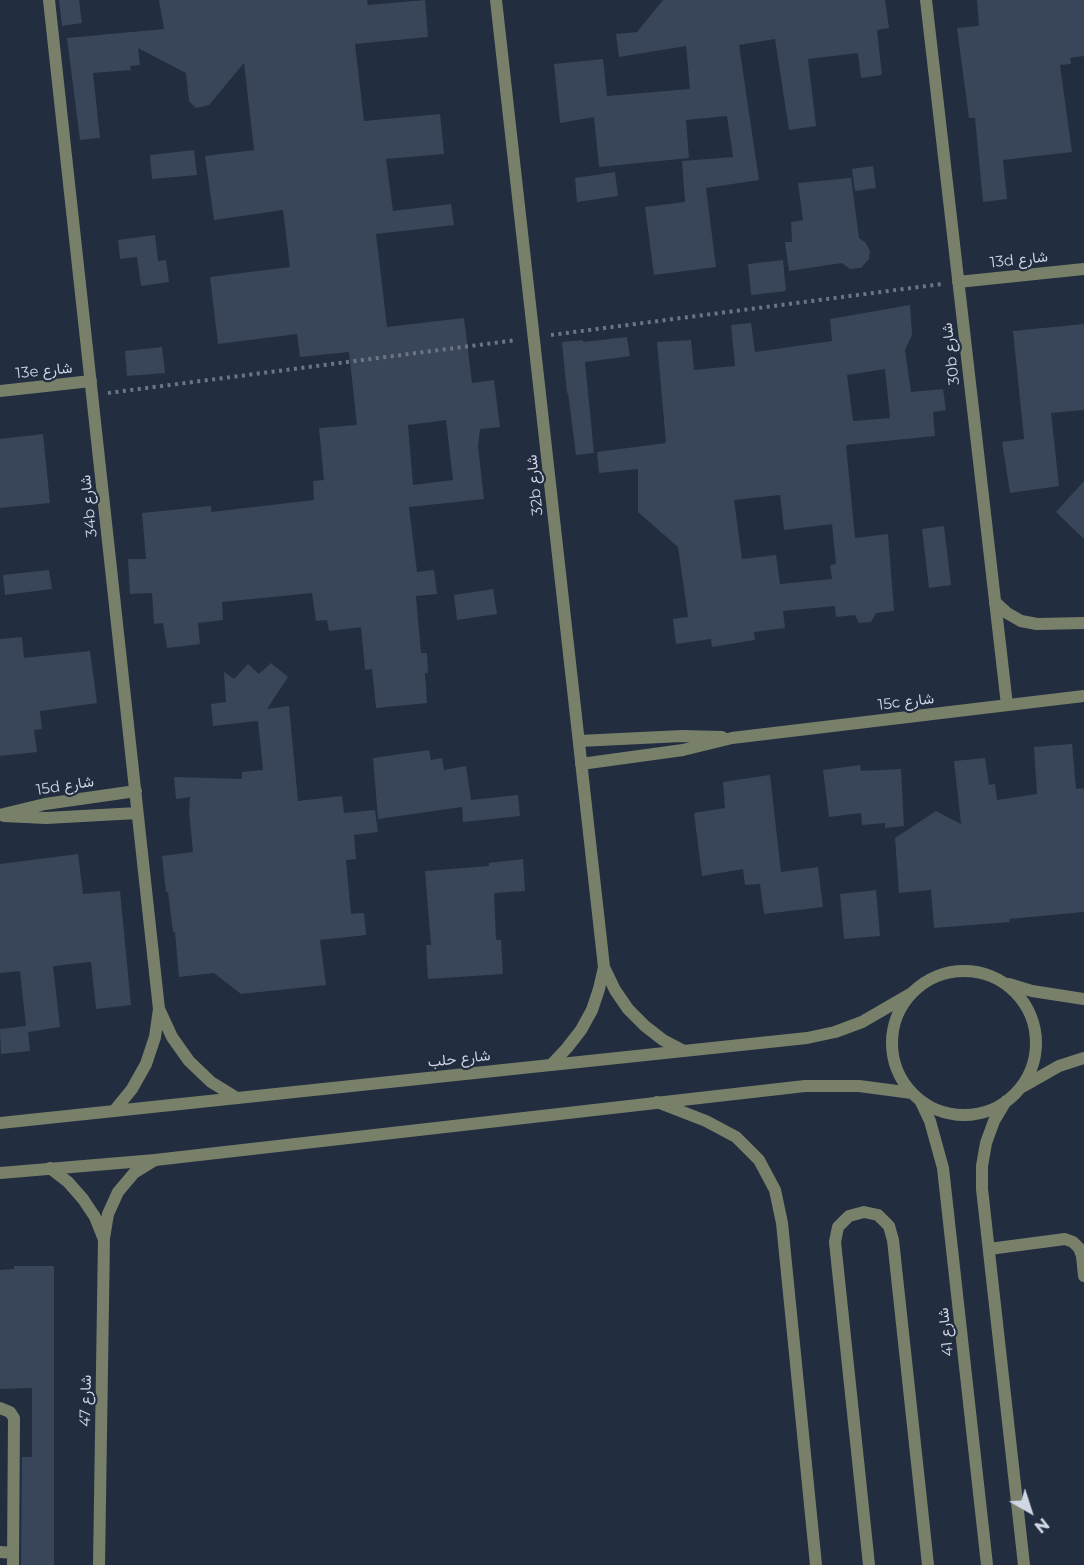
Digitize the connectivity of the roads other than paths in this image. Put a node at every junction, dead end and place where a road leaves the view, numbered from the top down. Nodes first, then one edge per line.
1 (50, 0) edge
2 (496, 0) edge
3 (926, 0) edge
4 (1084, 268) edge
5 (958, 282) junction
6 (91, 381) junction
7 (0, 391) edge
8 (995, 602) junction
9 (1084, 623) edge
10 (1084, 696) edge
11 (1007, 705) junction
12 (732, 738) junction
13 (579, 741) junction
14 (581, 764) junction
15 (136, 791) junction
16 (137, 813) junction
17 (0, 815) edge
18 (604, 967) junction
19 (1004, 982) junction
20 (912, 993) junction
21 (1084, 999) edge
22 (159, 1010) junction
23 (684, 1051) junction
24 (1084, 1058) edge
25 (551, 1065) junction
26 (1020, 1087) junction
27 (916, 1096) junction
28 (237, 1098) junction
29 (656, 1101) junction
30 (1006, 1101) junction
31 (114, 1111) junction
32 (0, 1122) edge
33 (155, 1160) junction
34 (50, 1168) junction
35 (0, 1173) edge
36 (104, 1238) junction
37 (989, 1249) junction
38 (1084, 1276) edge
39 (0, 1408) edge
40 (0, 1552) edge
41 (13, 1559) edge
42 (99, 1565) edge
43 (816, 1565) edge
44 (868, 1565) edge
45 (928, 1565) edge
46 (987, 1565) edge
47 (1024, 1565) edge

1 - 6 street, 34b شارع
2 - 13 street, 32b شارع
3 - 5 street, 30b شارع
4 - 5 street, 13d شارع
5 - 8 street, 30b شارع
6 - 7 street, 13e شارع
6 - 15 street, 34b شارع
8 - 9 street
8 - 11 street, 30b شارع
10 - 11 street, 15c شارع
11 - 12 street, 15c شارع
12 - 13 street, 15c شارع
12 - 14 street, 15c شارع
13 - 14 street, 32b شارع
14 - 18 street, 32b شارع
15 - 16 street, 34b شارع
15 - 17 street, 15d شارع
16 - 17 street, 15d شارع
16 - 22 street, 34b شارع
18 - 23 street, 32b شارع
18 - 25 street, 32b شارع
19 - 20 street
19 - 21 street
19 - 26 street
20 - 23 street, شارع حلب
20 - 27 street
22 - 28 street, 34b شارع
22 - 31 street, 34b شارع
23 - 25 street, شارع حلب
24 - 26 street
25 - 28 street, شارع حلب
26 - 30 street
27 - 29 street
27 - 30 street
27 - 46 street, شارع 41
28 - 31 street, شارع حلب
29 - 33 street
29 - 43 street
30 - 37 street
31 - 32 street, شارع حلب
33 - 34 street
33 - 36 street, شارع 47
34 - 35 street
34 - 36 street, شارع 47
36 - 42 street, شارع 47
37 - 38 street
37 - 47 street
39 - 41 street
40 - 41 street
44 - 45 street

